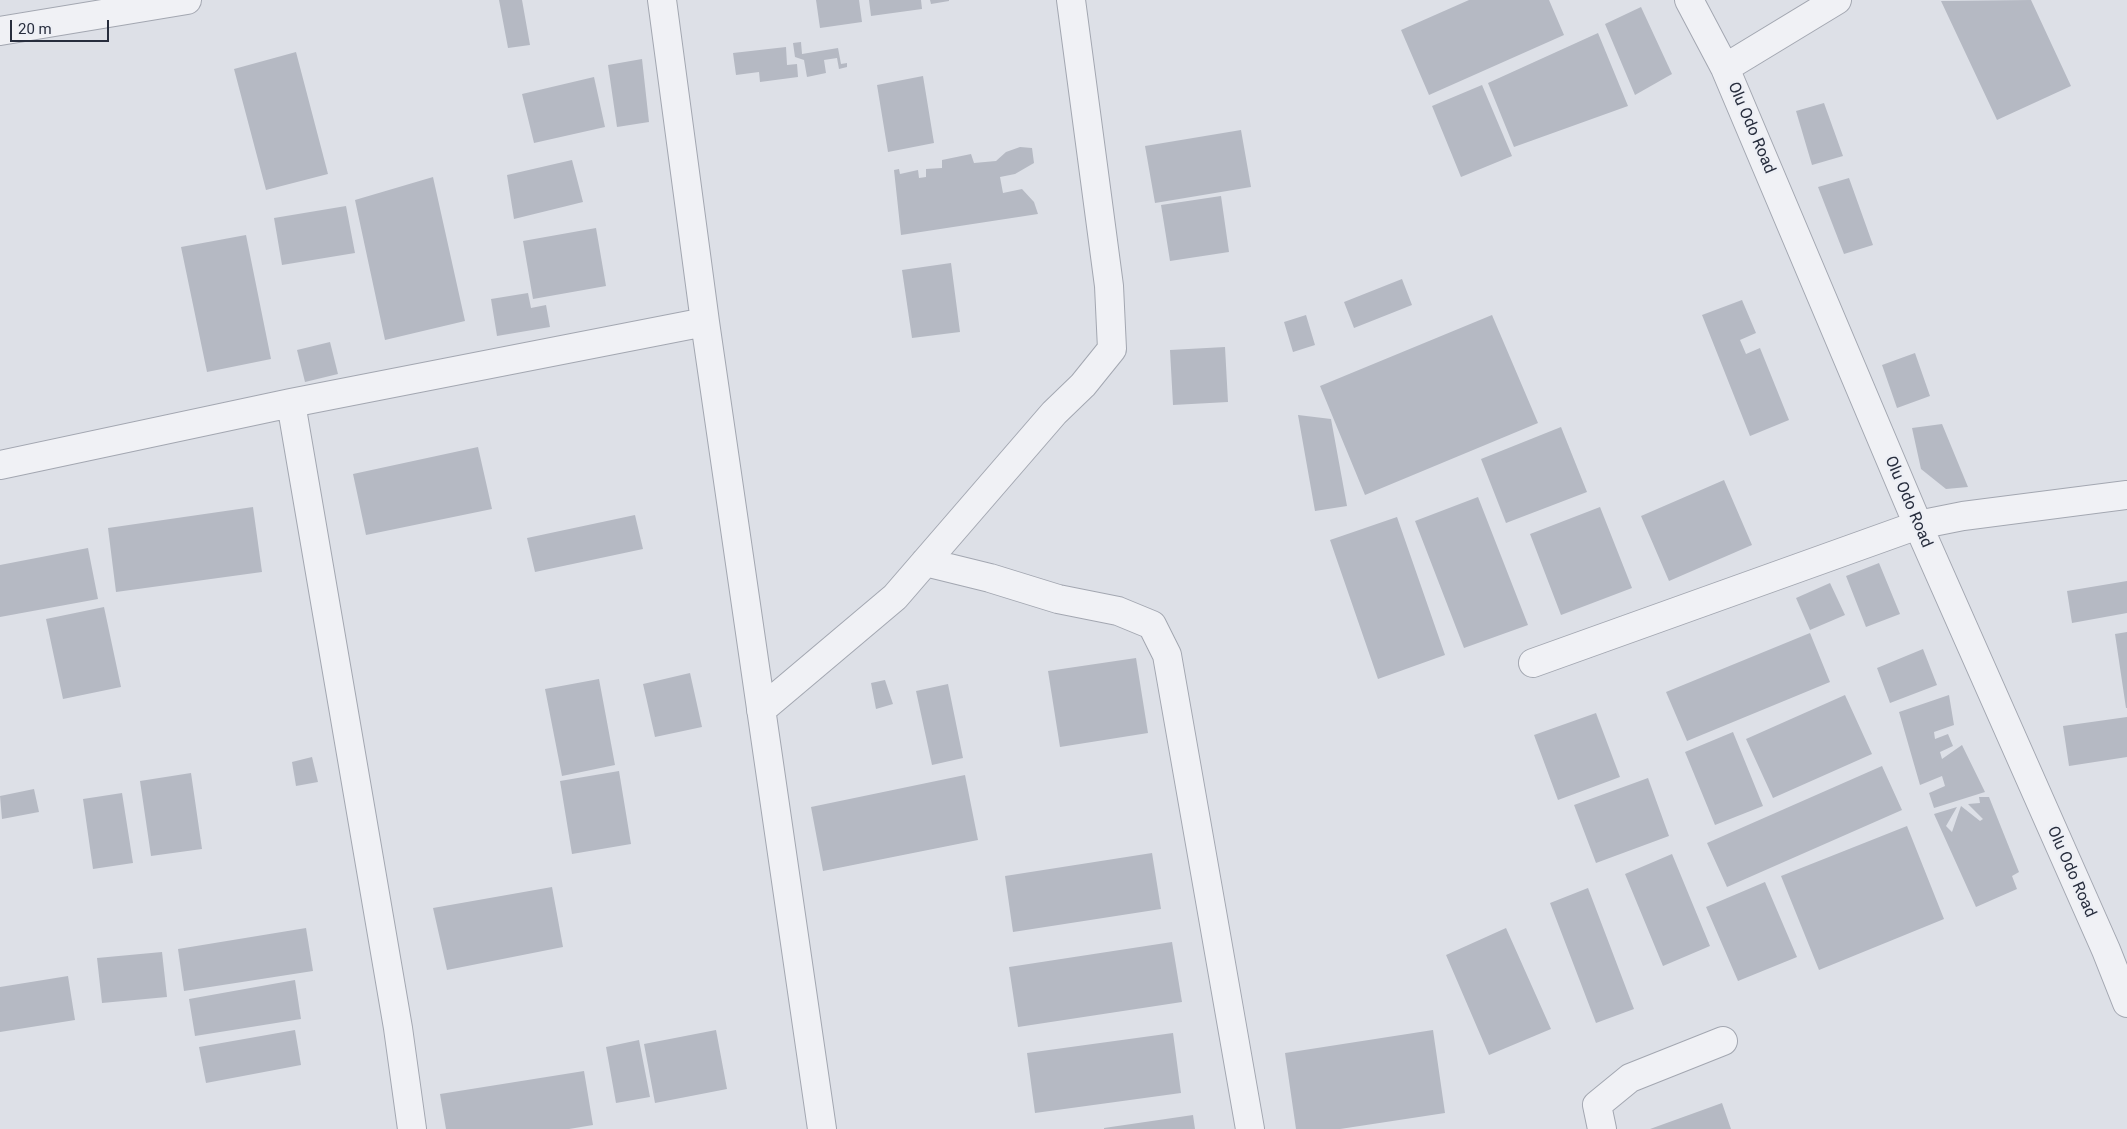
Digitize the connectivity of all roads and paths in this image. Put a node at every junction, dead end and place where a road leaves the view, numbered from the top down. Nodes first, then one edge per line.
1 (187, 0) edge
2 (662, 0) edge
3 (1071, 0) edge
4 (1689, 0) edge
5 (1837, 0) edge
6 (0, 30) edge
7 (1725, 68) junction
8 (705, 322) junction
9 (291, 403) junction
10 (0, 466) edge
11 (2127, 495) edge
12 (1918, 525) junction
13 (925, 562) junction
14 (1533, 663) dead end
15 (761, 710) junction
16 (2116, 947) edge
17 (2127, 1004) edge
18 (1723, 1040) dead end
19 (412, 1129) edge
20 (822, 1129) edge
21 (1250, 1129) edge
22 (1602, 1129) edge

1 - 6 street
2 - 8 street
3 - 13 street
4 - 7 street, Olu Odo Road
5 - 7 street
7 - 12 street, Olu Odo Road
8 - 9 street
8 - 15 street
9 - 10 street
9 - 19 street
11 - 12 street
12 - 14 street
12 - 16 street, Olu Odo Road
13 - 15 street
13 - 21 street
15 - 20 street
16 - 17 street, Olu Odo Road
18 - 22 street

